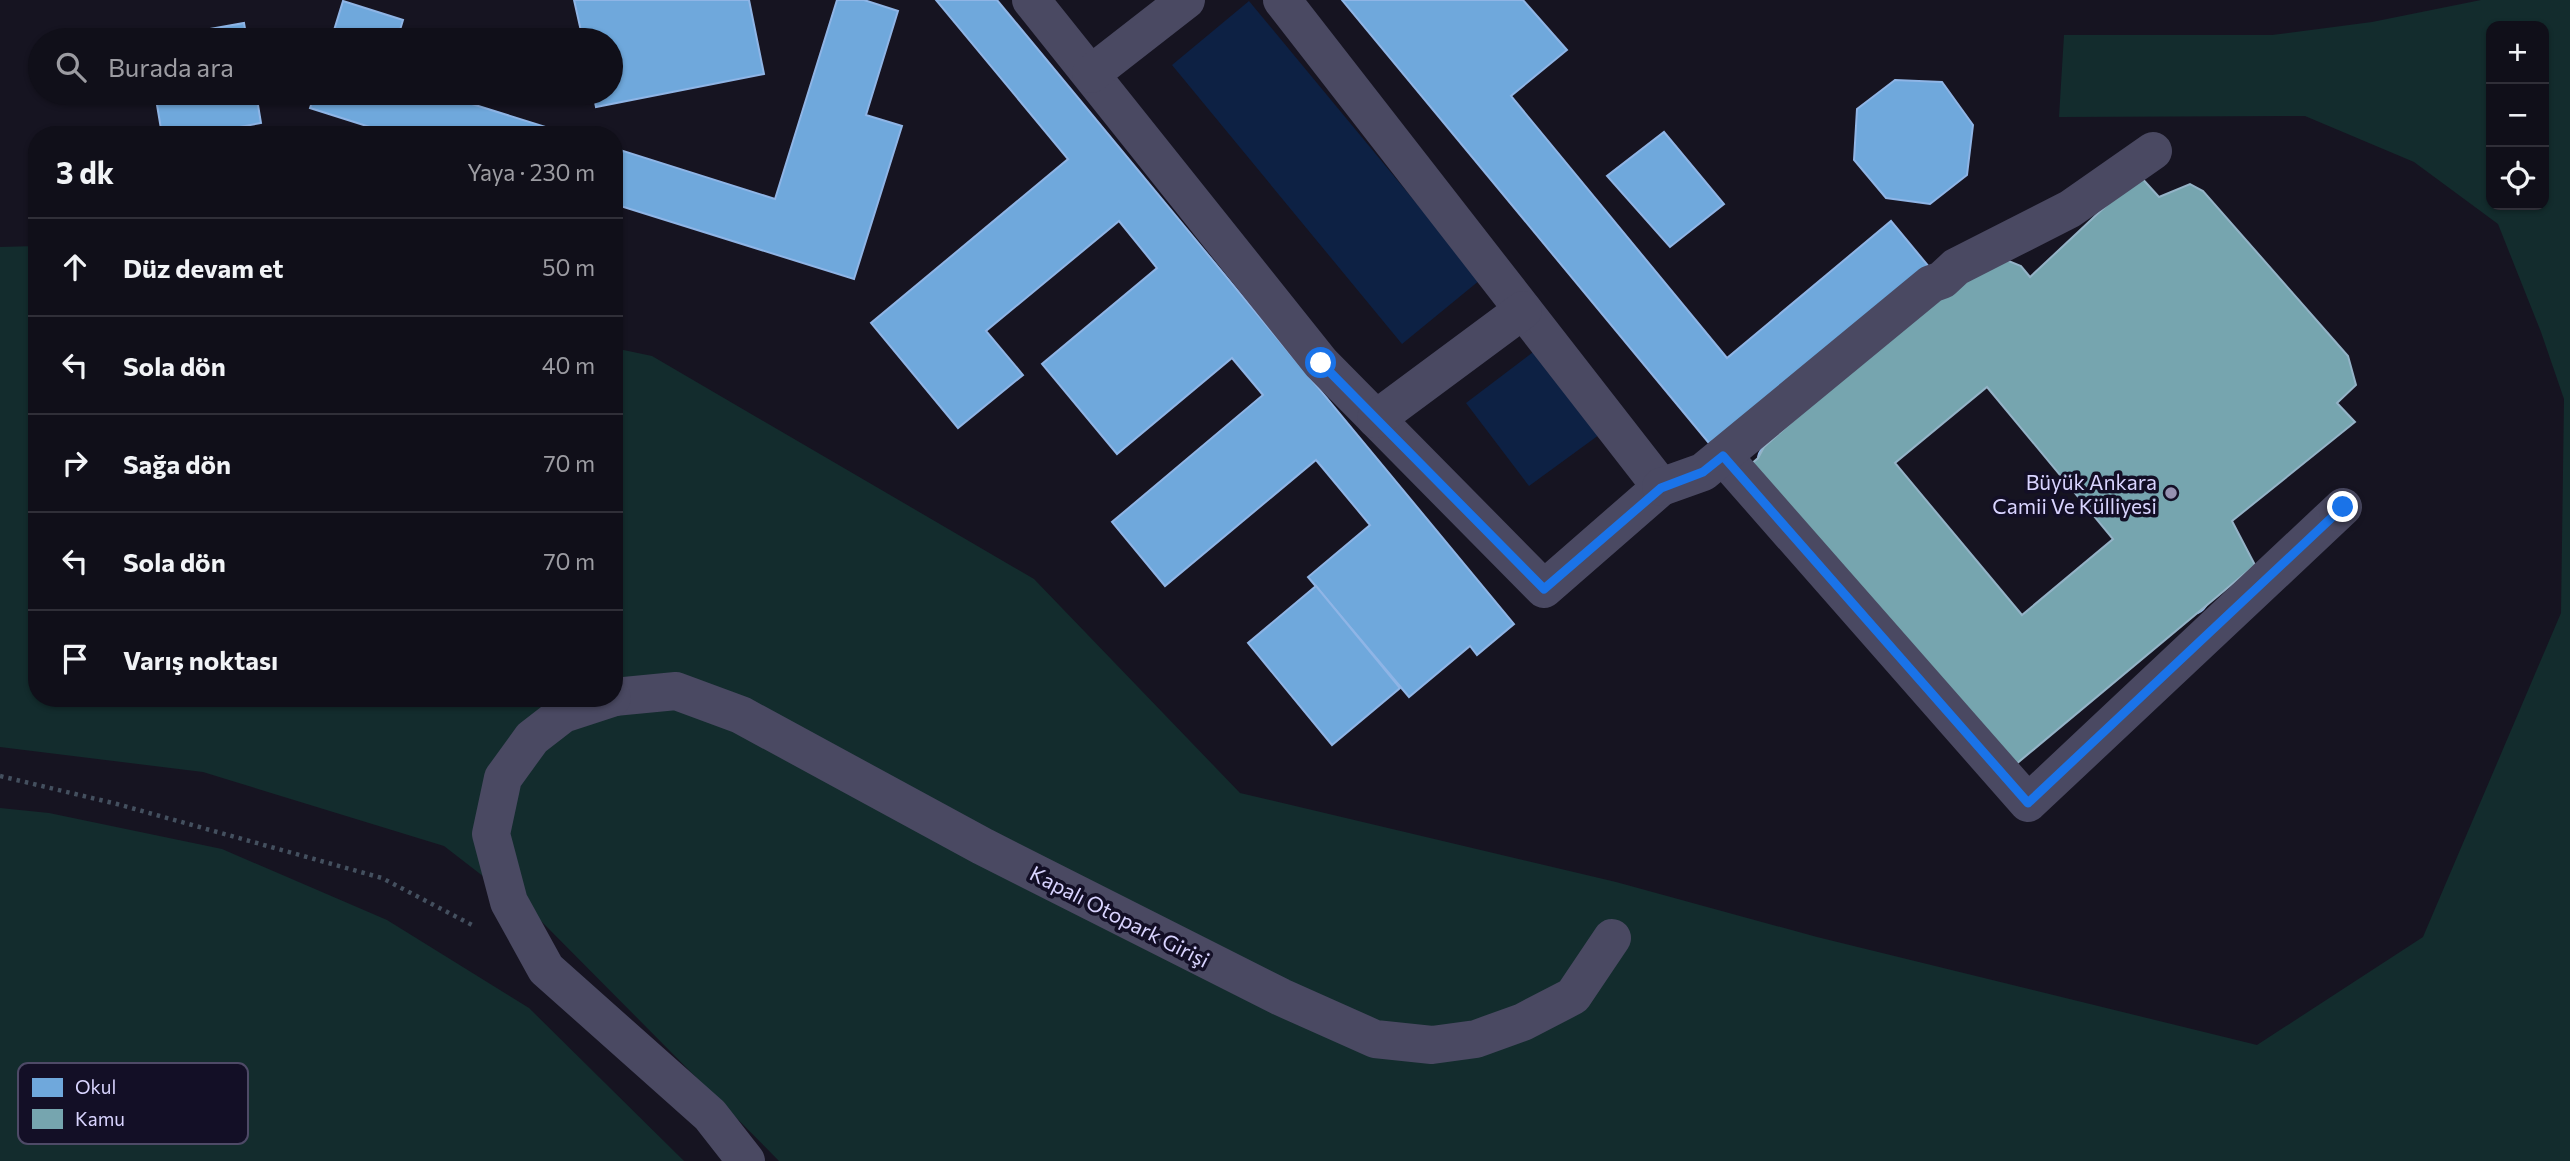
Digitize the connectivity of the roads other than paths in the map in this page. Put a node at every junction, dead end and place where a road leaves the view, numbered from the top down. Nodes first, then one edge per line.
1 (1031, 0) edge
2 (1186, 0) edge
3 (1282, 0) edge
4 (1091, 74) junction
5 (2153, 151) dead end
6 (1523, 310) junction
7 (1376, 419) junction
8 (1723, 456) junction
9 (1661, 488) junction
10 (2343, 507) dead end
11 (623, 697) edge
12 (585, 707) edge
13 (1612, 939) dead end
14 (746, 1161) edge

1 - 4 street
2 - 4 street
3 - 6 street
4 - 7 street
5 - 8 street
6 - 7 street
6 - 9 street
7 - 9 street
8 - 9 street
8 - 10 street
11 - 13 street, Kapalı Otopark Girişi
12 - 14 street, Kapalı Otopark Girişi

